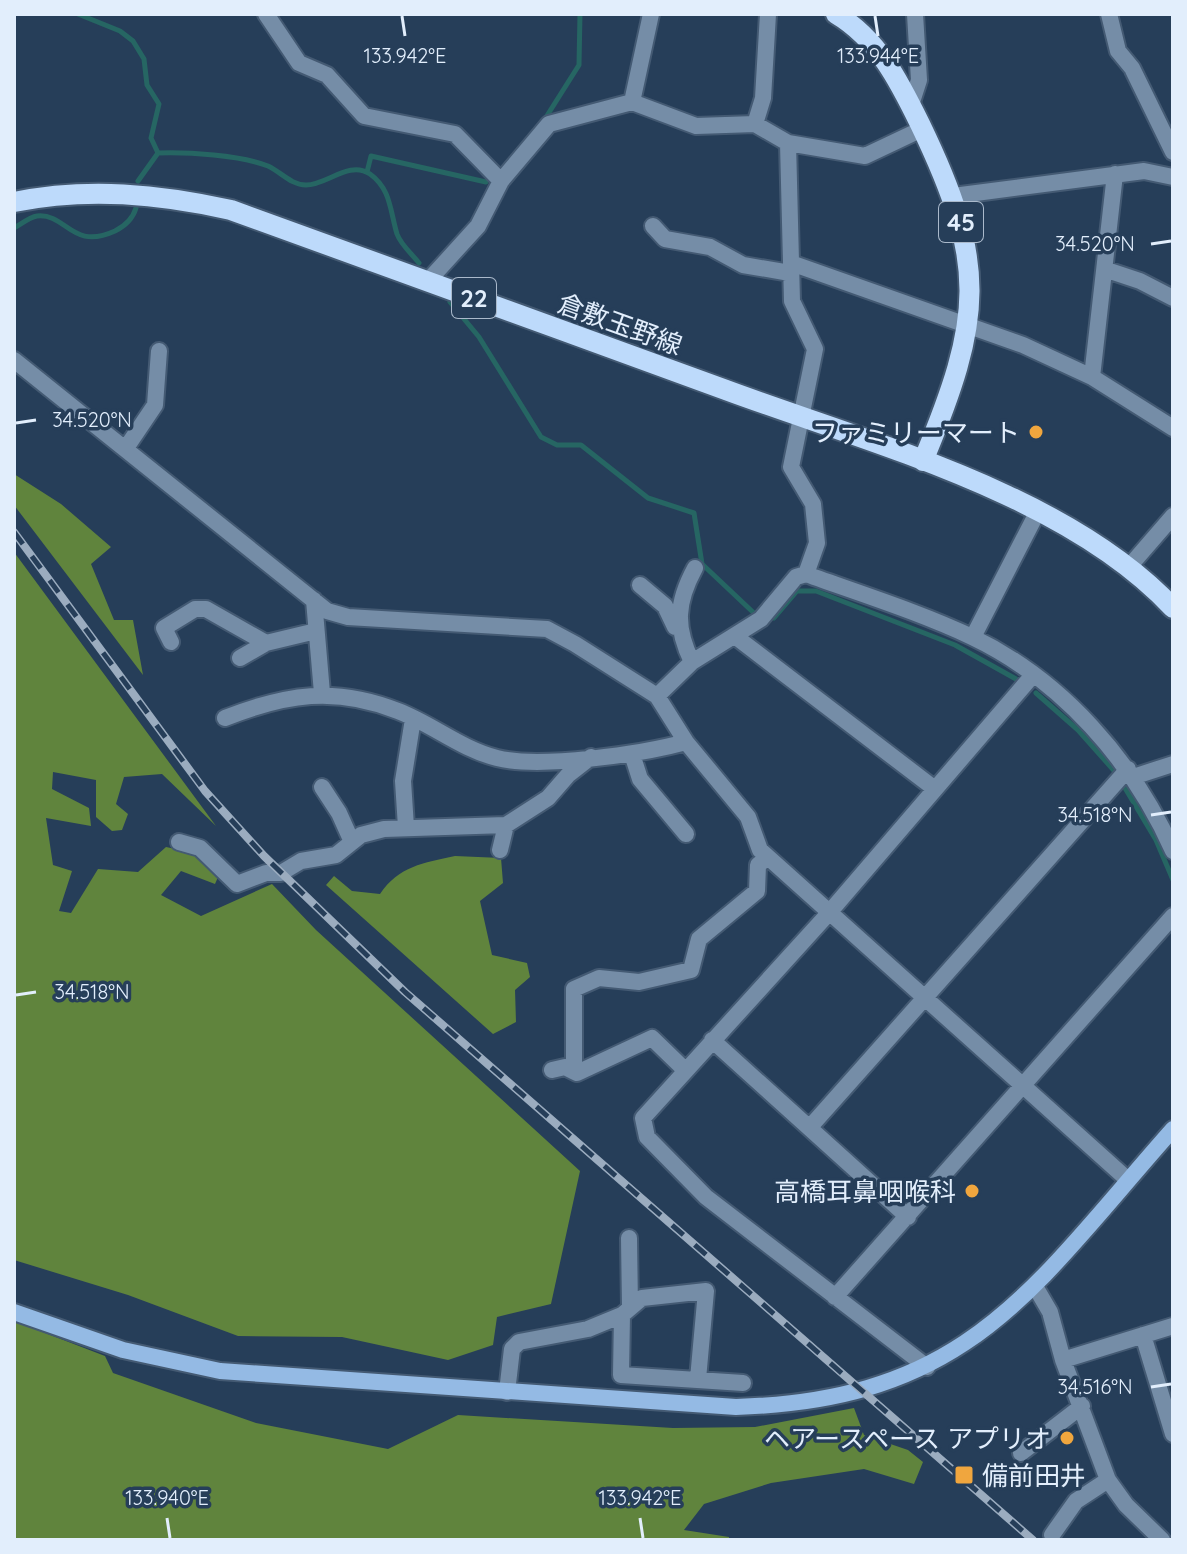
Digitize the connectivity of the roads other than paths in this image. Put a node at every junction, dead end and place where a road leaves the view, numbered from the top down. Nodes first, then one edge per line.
1 (266, 14) edge
2 (651, 14) edge
3 (768, 14) edge
4 (836, 14) edge
5 (915, 14) edge
6 (1109, 14) edge
7 (632, 102) junction
8 (911, 105) junction
9 (755, 124) junction
10 (922, 129) junction
11 (788, 143) junction
12 (1173, 152) edge
13 (1115, 174) junction
14 (1173, 177) edge
15 (501, 181) junction
16 (953, 196) junction
17 (14, 202) edge
18 (653, 226) dead end
19 (790, 268) junction
20 (1107, 270) junction
21 (428, 281) junction
22 (1173, 298) edge
23 (969, 325) junction
24 (159, 351) dead end
25 (14, 360) edge
26 (1092, 377) junction
27 (799, 417) junction
28 (1173, 428) edge
29 (126, 448) junction
30 (923, 461) junction
31 (1038, 511) junction
32 (1173, 516) edge
33 (695, 568) dead end
34 (1128, 568) junction
35 (806, 574) junction
36 (640, 585) dead end
37 (314, 600) junction
38 (1173, 608) edge
39 (316, 631) junction
40 (680, 636) junction
41 (736, 637) junction
42 (973, 637) junction
43 (171, 642) dead end
44 (266, 643) junction
45 (240, 658) dead end
46 (692, 662) junction
47 (1033, 675) junction
48 (322, 693) junction
49 (657, 696) junction
50 (225, 718) dead end
51 (413, 719) junction
52 (686, 742) junction
53 (632, 754) junction
54 (591, 757) junction
55 (1173, 764) edge
56 (1130, 773) junction
57 (322, 787) dead end
58 (935, 789) junction
59 (506, 825) junction
60 (406, 827) junction
61 (686, 834) dead end
62 (179, 842) dead end
63 (352, 842) junction
64 (500, 850) dead end
65 (1173, 851) edge
66 (768, 857) junction
67 (828, 914) junction
68 (1173, 916) edge
69 (923, 997) junction
70 (712, 1040) junction
71 (552, 1070) dead end
72 (685, 1070) junction
73 (574, 1071) junction
74 (1023, 1085) junction
75 (810, 1127) junction
76 (1173, 1129) edge
77 (1128, 1180) junction
78 (908, 1217) junction
79 (629, 1238) dead end
80 (1036, 1288) junction
81 (835, 1297) junction
82 (626, 1311) junction
83 (14, 1312) edge
84 (1173, 1326) edge
85 (1143, 1335) junction
86 (1063, 1360) junction
87 (927, 1367) junction
88 (698, 1379) junction
89 (743, 1383) dead end
90 (507, 1392) junction
91 (1082, 1406) junction
92 (1173, 1434) edge
93 (1021, 1453) dead end
94 (1108, 1480) junction
95 (1052, 1535) dead end
96 (1162, 1540) edge

1 - 15 street
2 - 7 street
3 - 9 street
4 - 8 main road, 45
5 - 8 street
6 - 12 street
7 - 9 street
7 - 15 street
8 - 10 main road, 45
9 - 11 street
10 - 11 street
10 - 16 main road, 45
11 - 19 street
13 - 14 street
13 - 16 street
13 - 20 street
15 - 21 street
16 - 23 main road, 45
17 - 21 main road, 倉敷玉野線 / 22
18 - 19 street
19 - 23 street
19 - 27 street
20 - 22 street
20 - 26 street
21 - 27 main road, 倉敷玉野線 / 22
23 - 26 street
23 - 30 main road, 45
24 - 29 street
25 - 29 street
26 - 28 street
27 - 30 main road, 倉敷玉野線 / 22
27 - 35 street
29 - 37 street
30 - 31 main road, 倉敷玉野線 / 22
31 - 34 main road, 倉敷玉野線 / 22
31 - 42 street
32 - 34 street
33 - 40 street
34 - 38 main road, 倉敷玉野線 / 22
35 - 41 street
35 - 42 street
36 - 40 street
37 - 39 street
37 - 49 street
39 - 44 street
39 - 48 street
40 - 46 street
41 - 46 street
41 - 58 street
42 - 47 street
43 - 44 street
44 - 45 street
46 - 49 street
47 - 56 street
47 - 58 street
48 - 50 street
48 - 51 street
49 - 52 street
51 - 54 street
51 - 60 street
52 - 53 street
52 - 66 street
53 - 54 street
53 - 61 street
54 - 59 street
55 - 56 street
56 - 65 street
56 - 69 street
57 - 63 street
58 - 67 street
59 - 60 street
59 - 64 street
60 - 63 street
62 - 63 street
66 - 67 street
66 - 73 street
67 - 69 street
67 - 70 street
68 - 74 street
69 - 74 street
69 - 75 street
70 - 72 street
70 - 75 street
71 - 73 street
72 - 73 street
72 - 81 street
74 - 77 street
74 - 78 street
75 - 78 street
76 - 77 street
77 - 80 street
78 - 81 street
79 - 82 street
80 - 86 street
80 - 87 street
81 - 87 street
82 - 88 street
82 - 88 street
82 - 90 street
83 - 90 street
84 - 85 street
85 - 86 street
85 - 92 street
86 - 91 street
87 - 90 street
88 - 89 street
91 - 93 street
91 - 94 street
94 - 95 street
94 - 96 street

